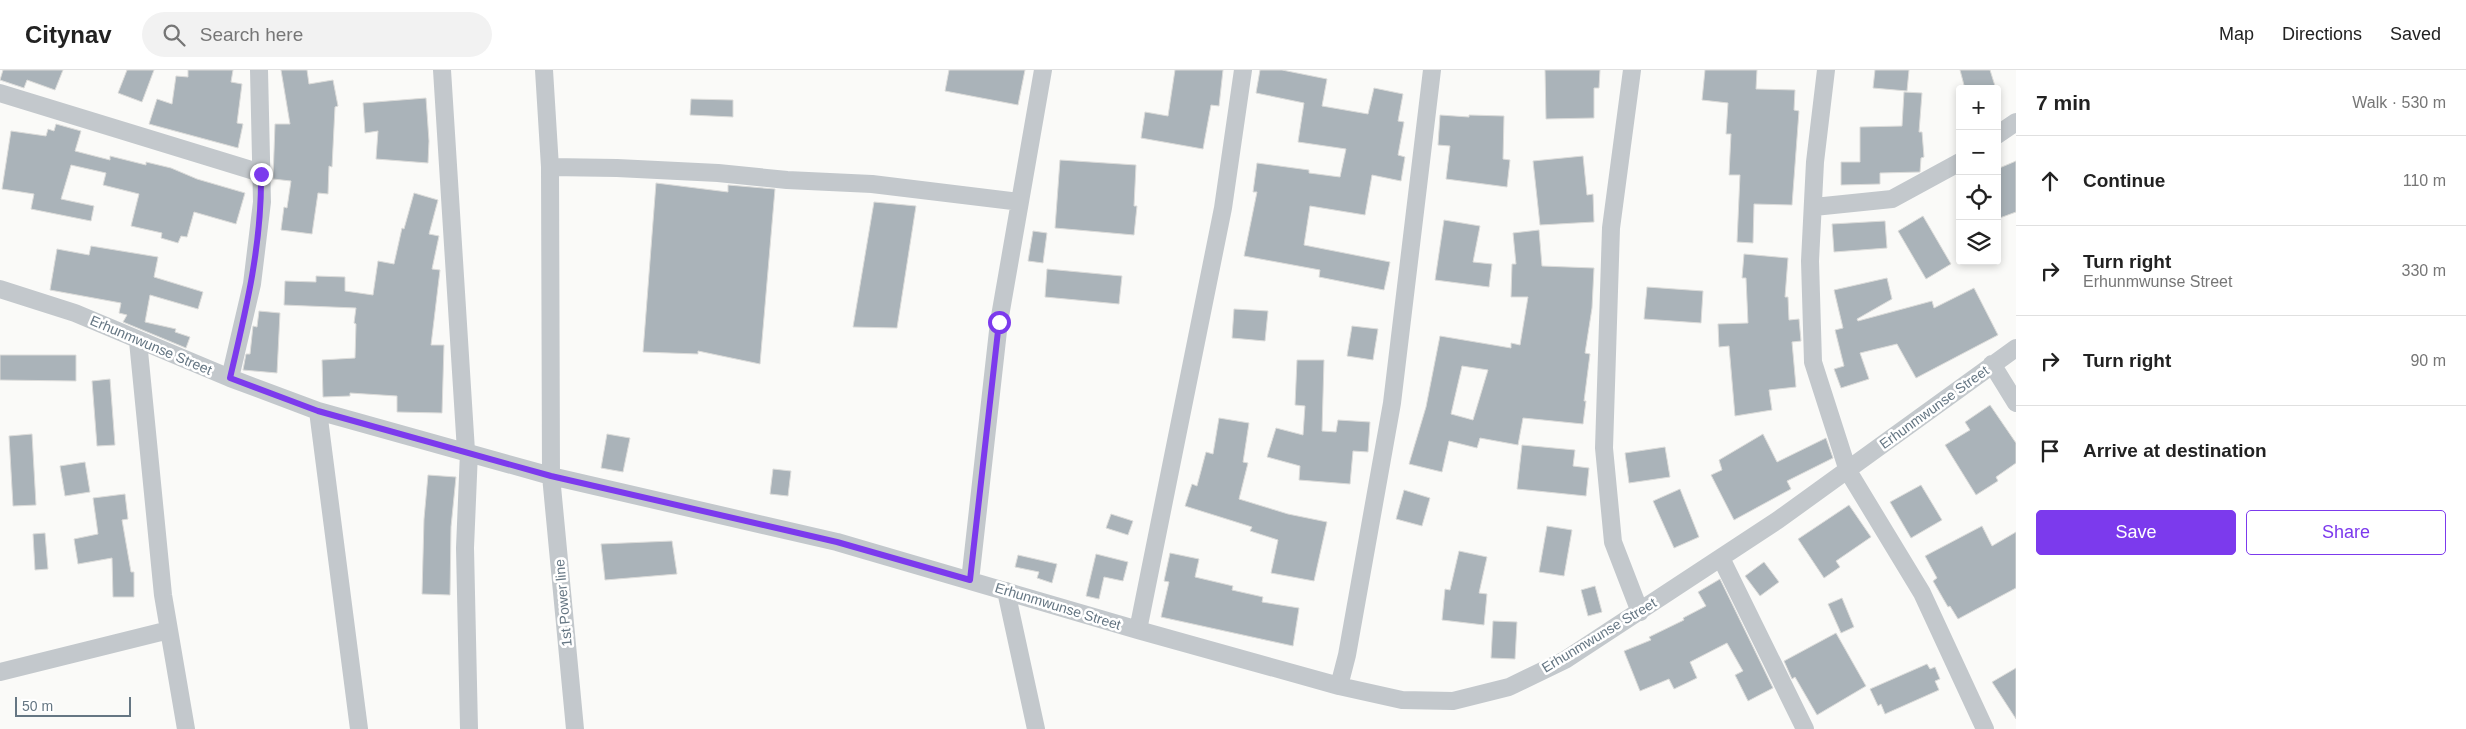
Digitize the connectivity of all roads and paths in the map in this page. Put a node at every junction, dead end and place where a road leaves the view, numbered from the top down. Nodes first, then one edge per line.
1 (259, 70) edge
2 (442, 70) edge
3 (544, 70) edge
4 (1043, 70) edge
5 (1243, 70) edge
6 (1432, 70) edge
7 (1632, 70) edge
8 (1826, 70) edge
9 (0, 93) edge
10 (2016, 122) edge
11 (2001, 132) edge
12 (1956, 164) edge
13 (550, 167) junction
14 (261, 174) junction
15 (1020, 202) junction
16 (1814, 206) junction
17 (0, 289) edge
18 (138, 341) junction
19 (2016, 348) edge
20 (1992, 364) junction
21 (230, 378) junction
22 (2016, 403) edge
23 (318, 411) junction
24 (467, 451) junction
25 (1848, 470) junction
26 (551, 476) junction
27 (1721, 558) junction
28 (970, 580) junction
29 (1006, 591) junction
30 (1640, 612) junction
31 (169, 630) junction
32 (1138, 630) junction
33 (0, 672) edge
34 (1338, 686) junction
35 (186, 729) edge
36 (359, 729) edge
37 (468, 729) edge
38 (575, 729) edge
39 (1036, 729) edge
40 (1805, 729) edge
41 (1985, 729) edge

1 - 14 street
2 - 24 street
3 - 13 street, 1st Power line
4 - 15 street
5 - 32 street
6 - 34 street
7 - 30 street
8 - 16 street
9 - 14 street
10 - 11 street
12 - 16 street
13 - 15 street
13 - 26 street, 1st Power line
14 - 21 street
15 - 28 street
16 - 25 street
17 - 18 street, Erhunmwunse Street
18 - 21 street, Erhunmwunse Street
18 - 31 street
19 - 20 street, Erhunmwunse Street
20 - 22 street
20 - 25 street, Erhunmwunse Street
21 - 23 street, Erhunmwunse Street
23 - 24 street, Erhunmwunse Street
23 - 36 street
24 - 26 street, Erhunmwunse Street
24 - 37 street
25 - 27 street, Erhunmwunse Street
25 - 41 street
26 - 28 street, Erhunmwunse Street
26 - 38 street, 1st Power line
27 - 30 street, Erhunmwunse Street
27 - 40 street
28 - 29 street, Erhunmwunse Street
29 - 32 street, Erhunmwunse Street
29 - 39 street
30 - 34 street, Erhunmwunse Street
31 - 33 street
31 - 35 street
32 - 34 street, Erhunmwunse Street

